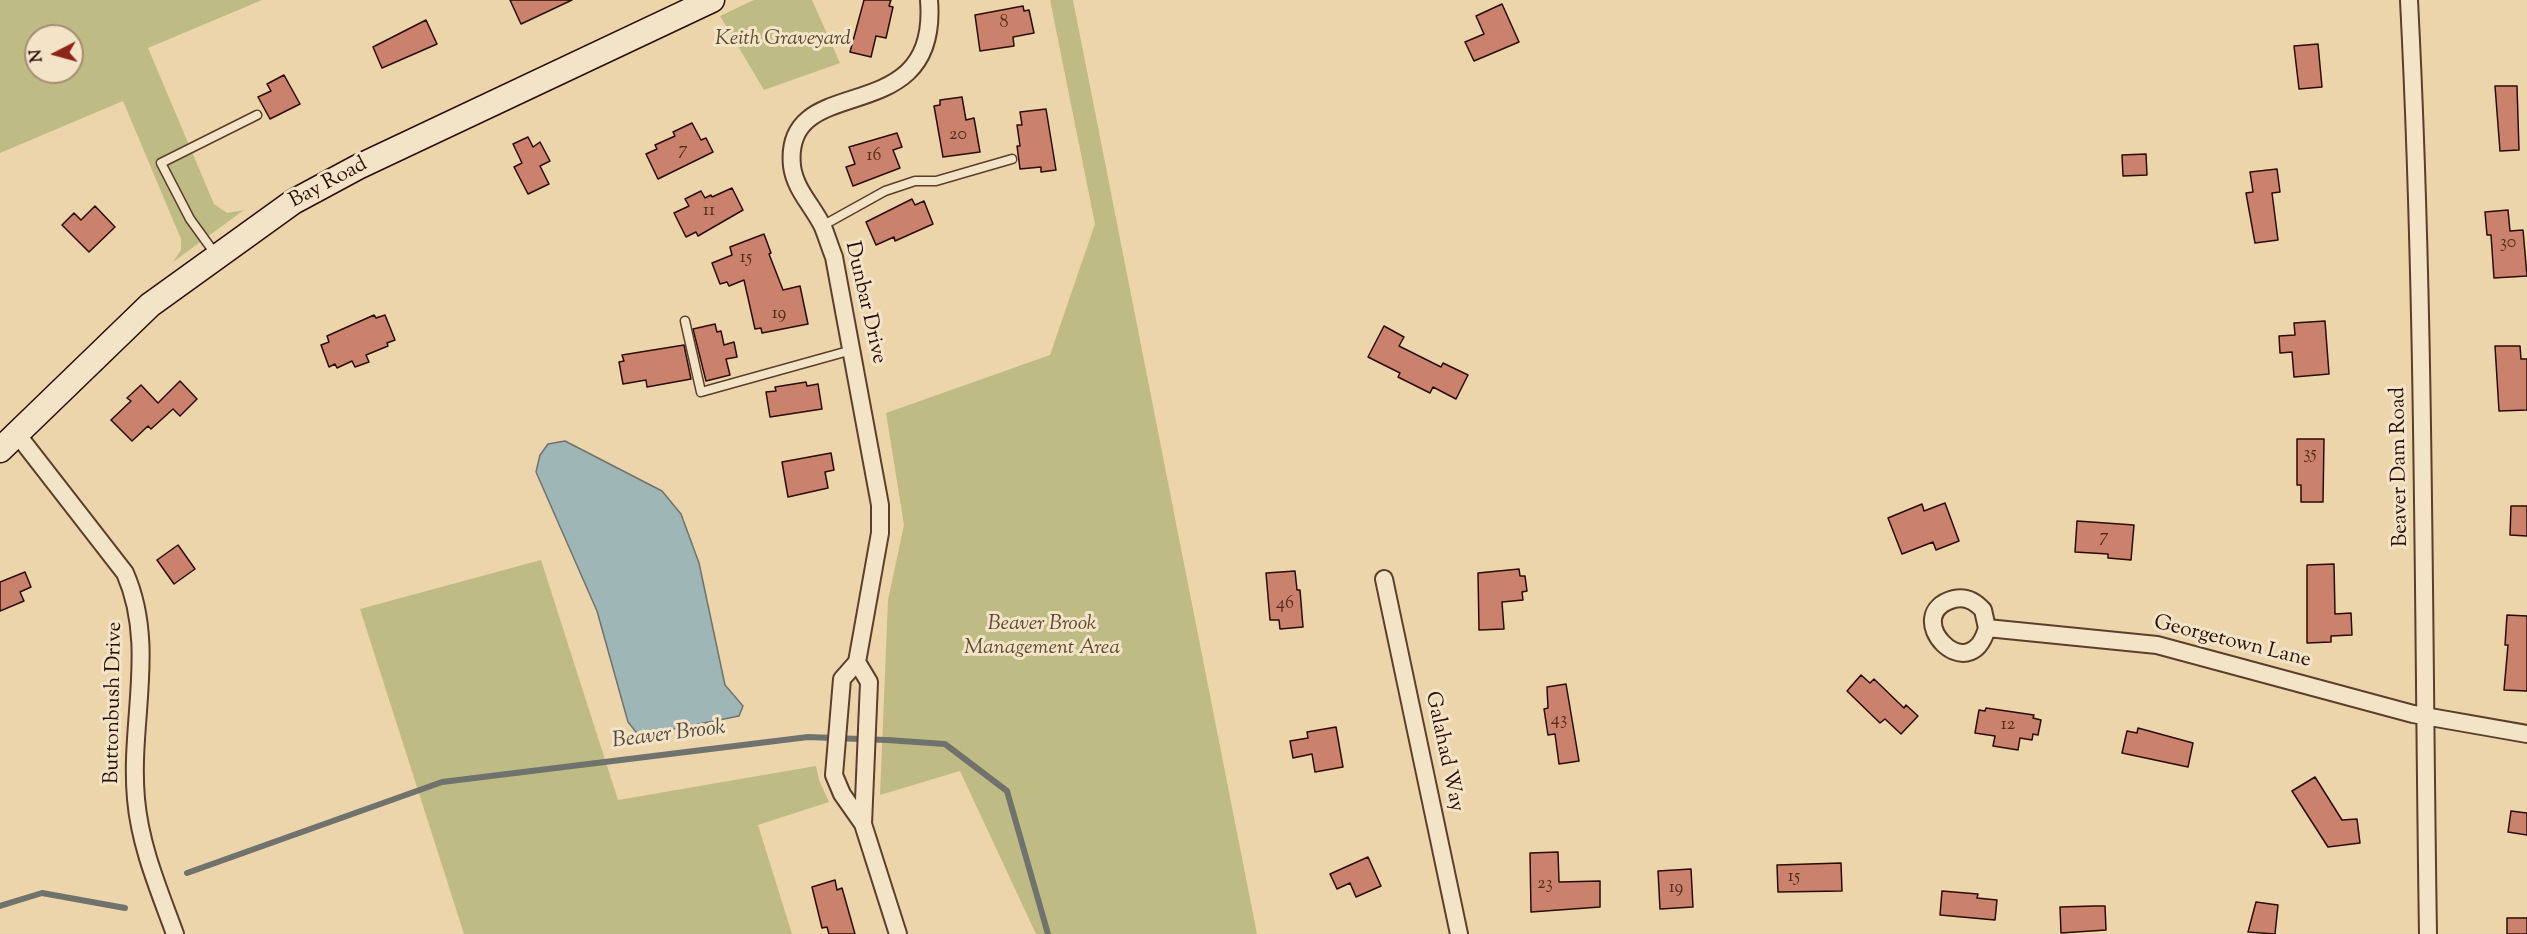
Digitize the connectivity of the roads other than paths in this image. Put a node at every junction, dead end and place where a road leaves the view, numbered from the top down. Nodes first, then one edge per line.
1 (712, 0) edge
2 (929, 0) edge
3 (2409, 0) edge
4 (257, 115) dead end
5 (1012, 159) dead end
6 (822, 226) junction
7 (216, 256) junction
8 (685, 321) dead end
9 (853, 350) junction
10 (9, 442) edge
11 (1384, 579) dead end
12 (1987, 627) dead end
13 (857, 662) junction
14 (2427, 717) junction
15 (2527, 734) edge
16 (863, 824) junction
17 (176, 934) edge
18 (898, 934) edge
19 (1459, 934) edge
20 (2428, 934) edge

1 - 7 main road, Bay Road
2 - 6 street, Dunbar Drive
3 - 14 street, Beaver Dam Road
4 - 7 lane
5 - 6 lane
6 - 9 street, Dunbar Drive
7 - 10 main road, Bay Road
8 - 9 lane
9 - 13 street, Dunbar Drive
10 - 17 street, Buttonbush Drive
11 - 19 street, Galahad Way
12 - 14 street, Georgetown Lane
13 - 16 street, Dunbar Drive
13 - 16 street, Dunbar Drive
14 - 15 street, Georgetown Lane
14 - 20 street, Beaver Dam Road
16 - 18 street, Dunbar Drive

